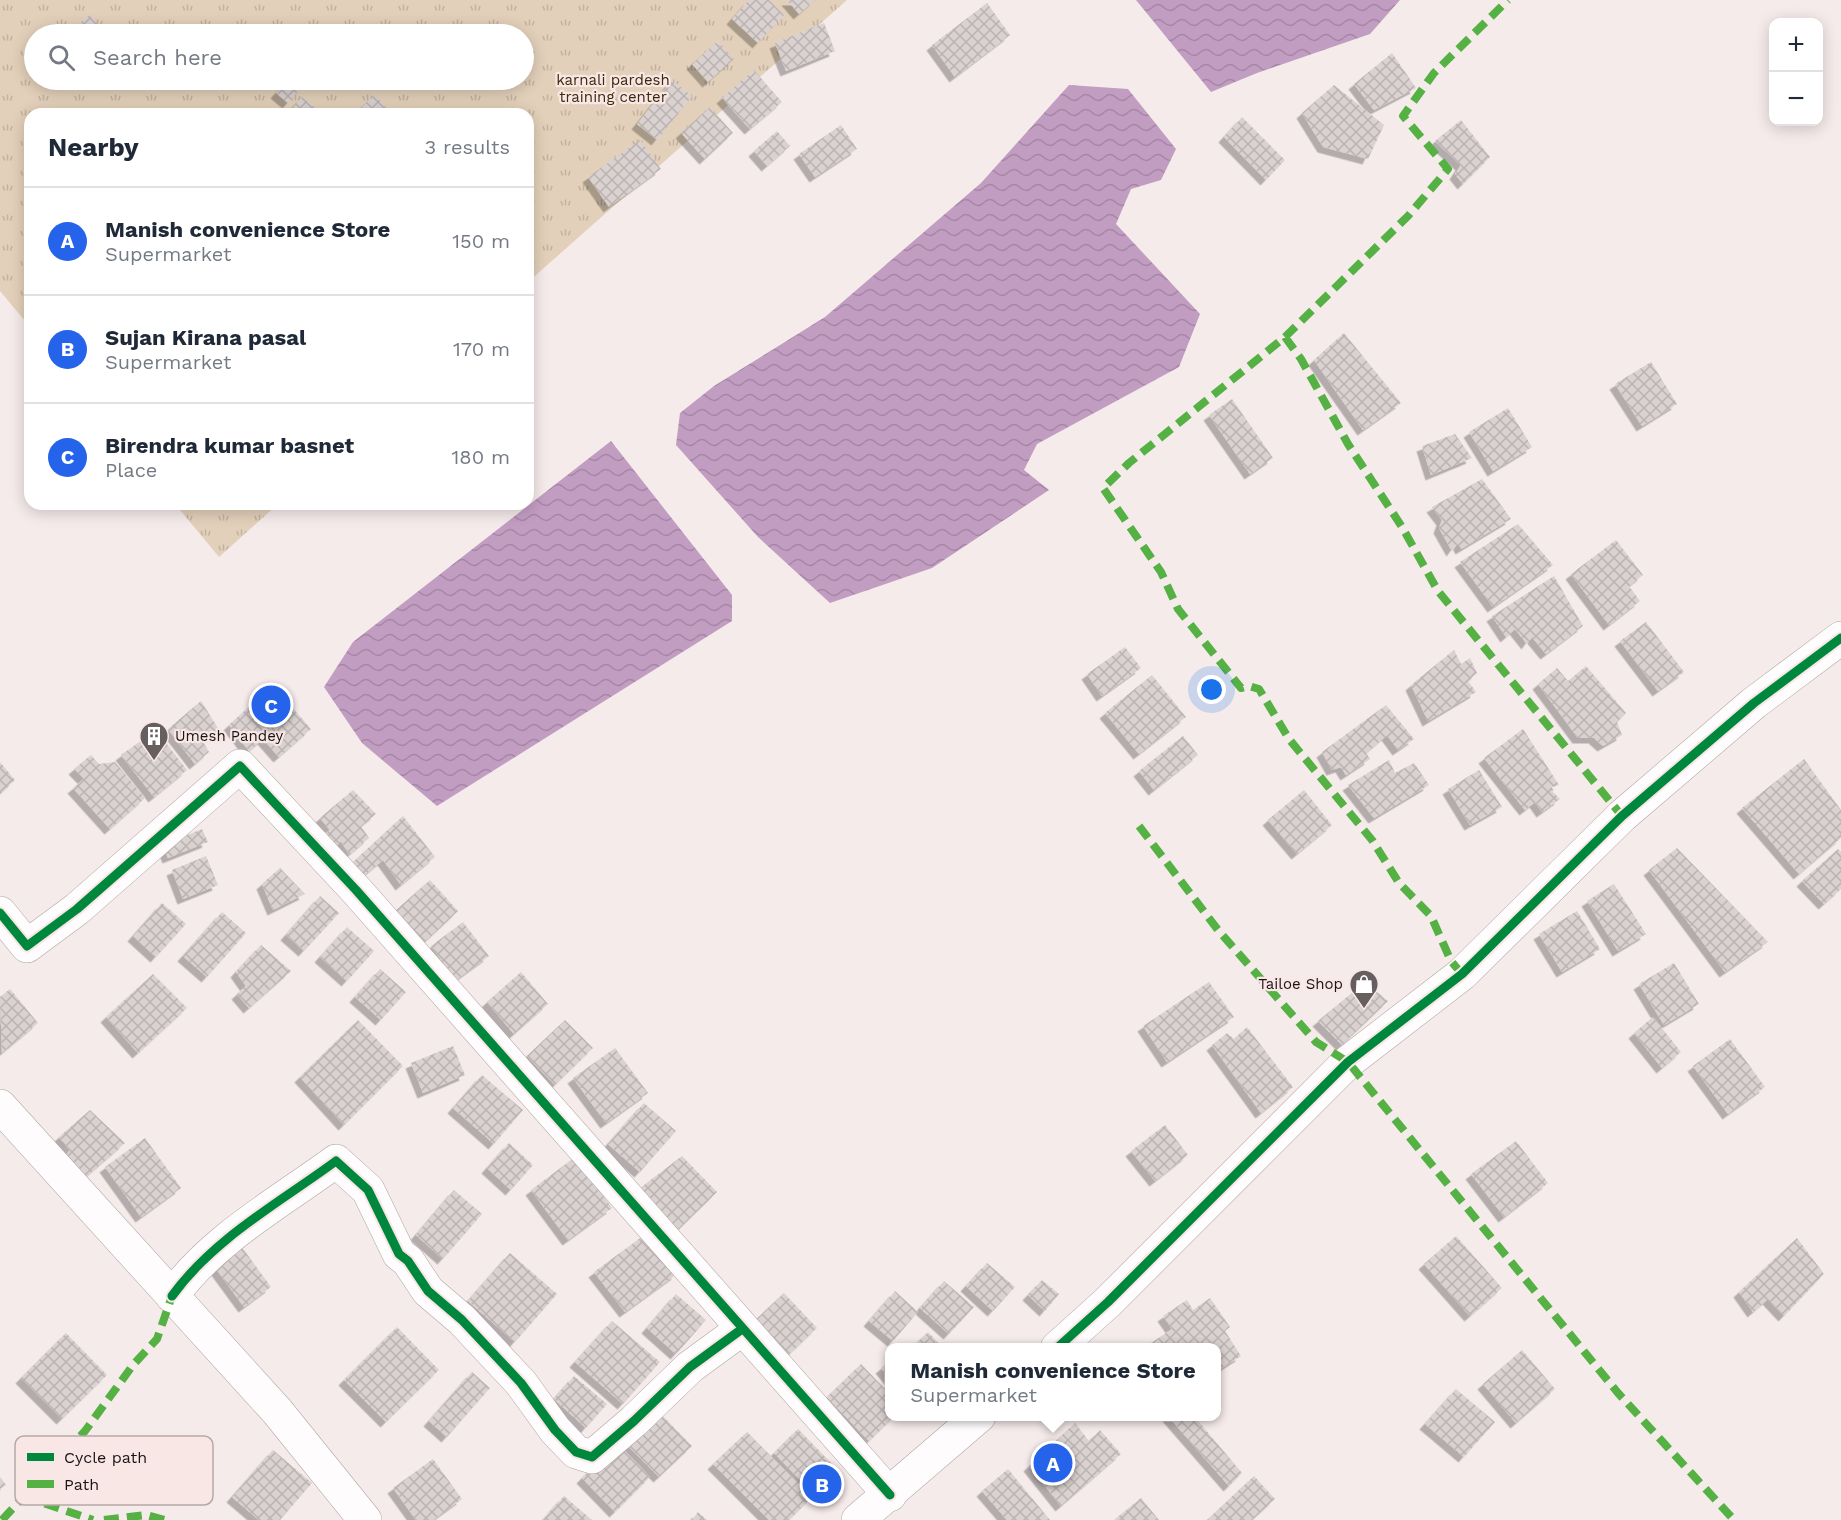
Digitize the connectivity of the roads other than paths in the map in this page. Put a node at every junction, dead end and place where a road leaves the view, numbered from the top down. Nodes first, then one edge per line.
1 (1841, 638) edge
2 (0, 913) edge
3 (0, 1106) edge
4 (172, 1296) junction
5 (742, 1329) junction
6 (1062, 1343) edge
7 (973, 1421) edge
8 (890, 1495) junction
9 (365, 1520) edge
10 (858, 1520) edge

1 - 6 street
2 - 5 street
3 - 4 street
4 - 5 street
4 - 9 street
5 - 8 street
7 - 8 street
8 - 10 street

